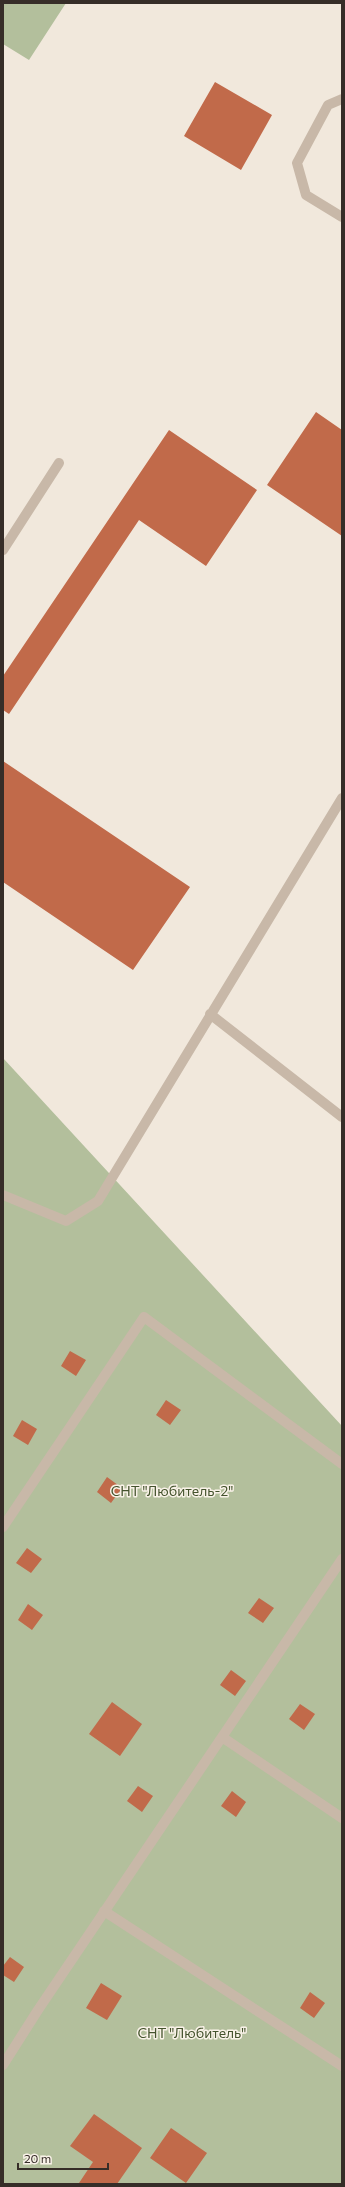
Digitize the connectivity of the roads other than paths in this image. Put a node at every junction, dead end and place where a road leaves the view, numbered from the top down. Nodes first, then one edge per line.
1 (342, 99) edge
2 (342, 217) edge
3 (59, 463) dead end
4 (3, 550) edge
5 (342, 798) edge
6 (210, 1014) junction
7 (342, 1118) edge
8 (3, 1195) edge
9 (342, 1464) edge
10 (3, 1527) edge
11 (342, 1559) edge
12 (339, 1571) edge
13 (222, 1737) junction
14 (342, 1818) edge
15 (104, 1911) junction
16 (3, 2065) edge
17 (342, 2066) edge

1 - 2 street
3 - 4 street
5 - 6 street
6 - 7 street
6 - 8 street
9 - 10 street
11 - 12 street
12 - 13 street
13 - 14 street
13 - 15 street
15 - 16 street
15 - 17 street

